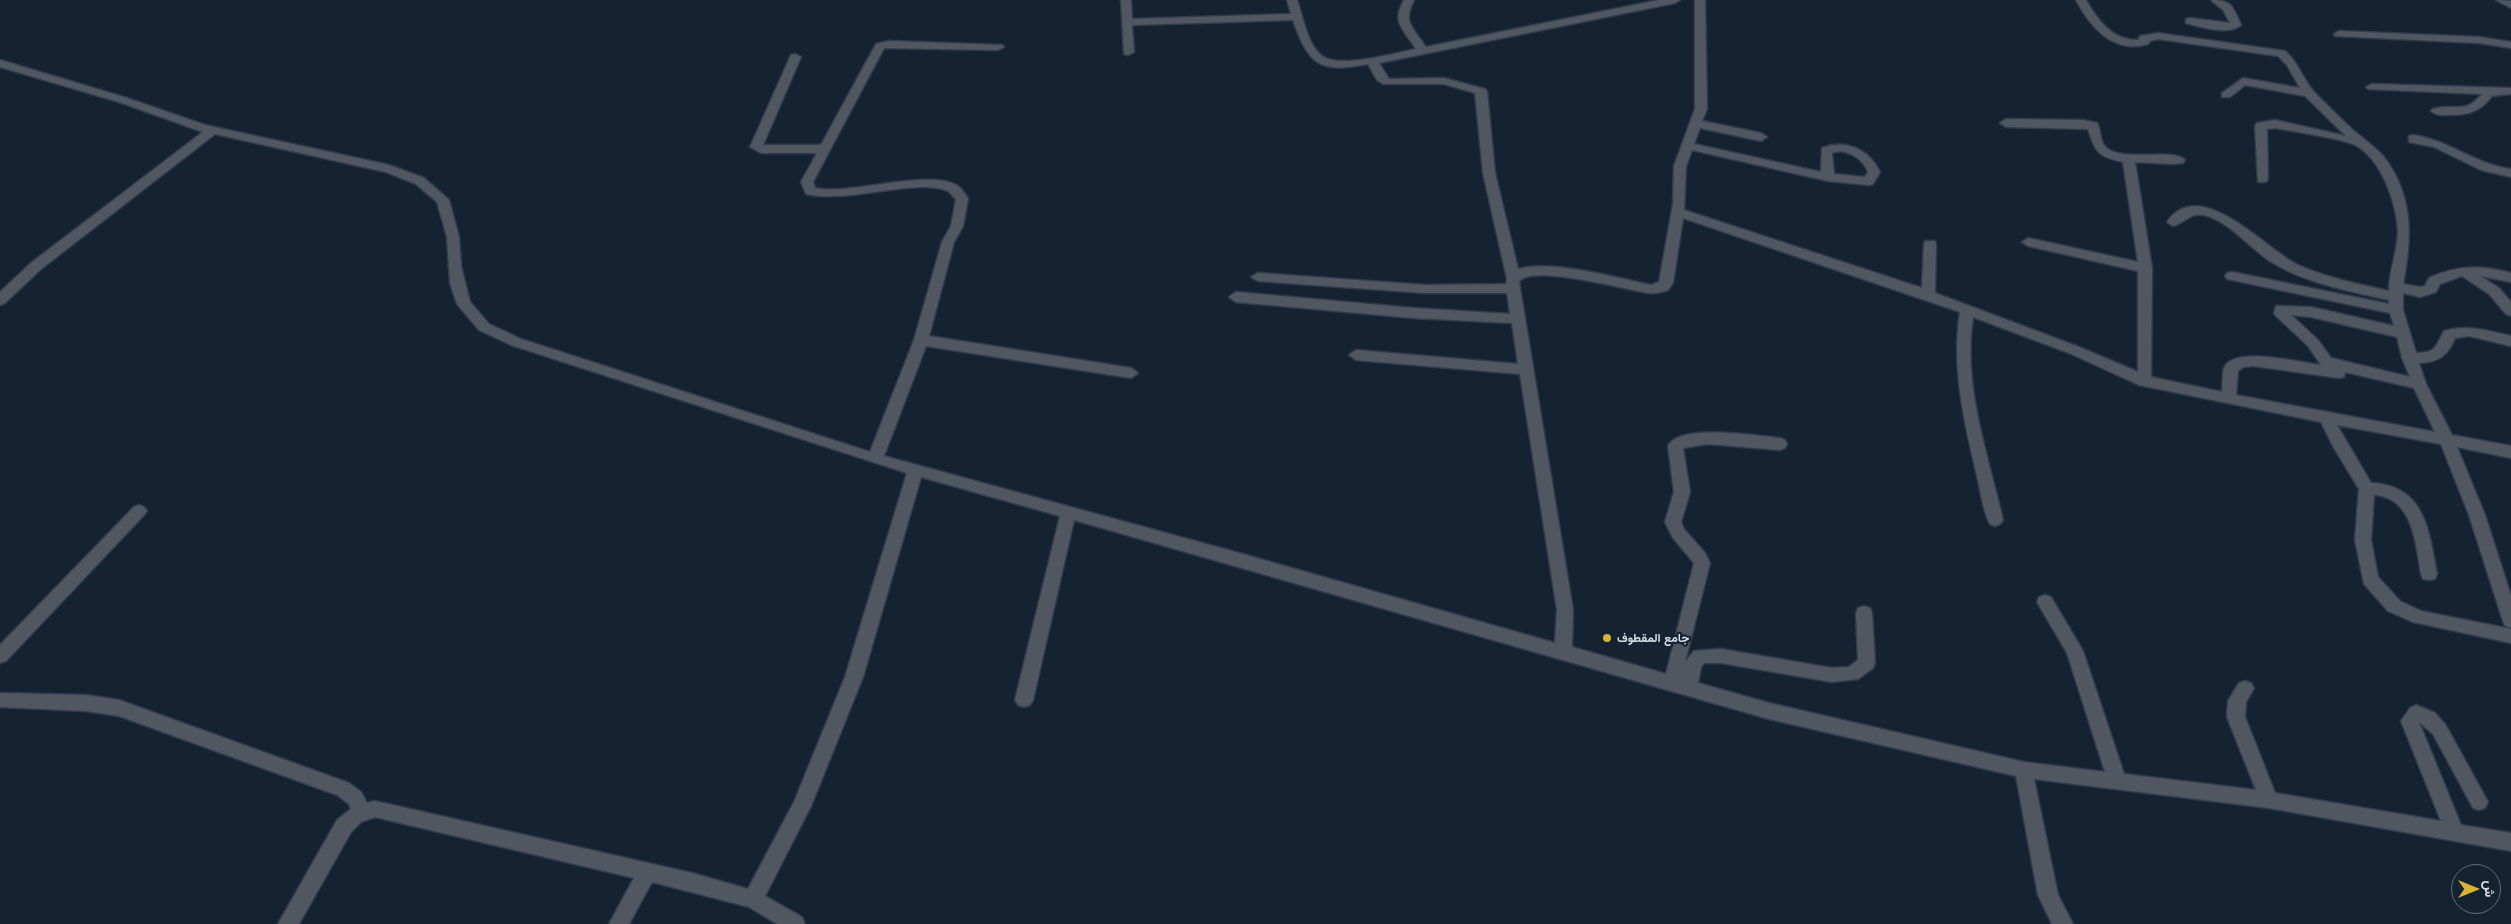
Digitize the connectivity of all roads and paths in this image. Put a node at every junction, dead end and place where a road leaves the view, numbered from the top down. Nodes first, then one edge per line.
1 (1126, 0) edge
2 (1292, 0) edge
3 (1409, 0) edge
4 (1612, 0) edge
5 (1675, 0) edge
6 (1700, 0) edge
7 (2081, 0) edge
8 (2216, 0) edge
9 (2501, 0) edge
10 (2511, 5) edge
11 (1620, 10) junction
12 (1298, 16) junction
13 (1127, 22) junction
14 (2190, 22) dead end
15 (2338, 34) dead end
16 (2511, 45) edge
17 (998, 47) dead end
18 (1423, 51) junction
19 (1128, 52) dead end
20 (796, 57) dead end
21 (1372, 61) junction
22 (0, 62) edge
23 (2372, 87) dead end
24 (2511, 92) edge
25 (2309, 93) junction
26 (2226, 95) dead end
27 (2437, 111) dead end
28 (1694, 123) junction
29 (2006, 123) dead end
30 (212, 130) junction
31 (1760, 137) dead end
32 (2413, 139) dead end
33 (2360, 142) junction
34 (1688, 146) junction
35 (823, 149) junction
36 (2129, 160) junction
37 (2179, 160) dead end
38 (2511, 173) edge
39 (1828, 177) dead end
40 (2262, 179) dead end
41 (1678, 212) junction
42 (2174, 222) dead end
43 (2028, 242) dead end
44 (1930, 244) dead end
45 (2289, 266) junction
46 (2145, 268) junction
47 (2463, 271) junction
48 (2232, 276) dead end
49 (1258, 277) dead end
50 (2511, 278) edge
51 (1513, 282) junction
52 (2279, 285) junction
53 (1928, 295) junction
54 (1236, 297) dead end
55 (2396, 298) junction
56 (0, 300) edge
57 (1967, 310) junction
58 (2511, 311) edge
59 (1517, 319) junction
60 (2402, 332) junction
61 (2508, 335) edge
62 (921, 340) junction
63 (1356, 355) dead end
64 (2409, 358) junction
65 (1526, 370) junction
66 (1131, 373) dead end
67 (2144, 381) junction
68 (2381, 381) dead end
69 (2419, 384) junction
70 (2229, 398) junction
71 (2326, 417) junction
72 (2447, 440) junction
73 (1780, 444) dead end
74 (2511, 452) edge
75 (875, 459) junction
76 (915, 471) junction
77 (2367, 489) junction
78 (139, 511) dead end
79 (1068, 513) junction
80 (1995, 520) dead end
81 (2429, 574) dead end
82 (2046, 602) dead end
83 (1864, 614) dead end
84 (2511, 621) edge
85 (2511, 636) edge
86 (1563, 650) junction
87 (0, 656) edge
88 (1672, 682) junction
89 (1689, 687) junction
90 (2245, 688) dead end
91 (0, 700) edge
92 (1024, 700) dead end
93 (2024, 770) junction
94 (2117, 782) junction
95 (2269, 800) junction
96 (2480, 802) dead end
97 (362, 812) junction
98 (2455, 834) junction
99 (2511, 842) edge
100 (647, 872) junction
101 (753, 899) junction
102 (288, 924) edge
103 (619, 924) edge
104 (795, 924) edge
105 (2063, 924) edge

1 - 13 street
2 - 12 street
3 - 18 street
4 - 11 street
5 - 11 street
6 - 28 street
7 - 25 street
8 - 14 street
9 - 10 street
11 - 18 street
12 - 13 street
12 - 21 street
13 - 19 street
15 - 16 street
17 - 35 street
18 - 21 street
20 - 35 street
21 - 51 street
22 - 30 street
23 - 24 street
24 - 27 street
25 - 26 street
25 - 33 street
28 - 31 street
28 - 34 street
29 - 36 street
30 - 56 street
30 - 75 street
32 - 38 street
33 - 40 street
33 - 55 street
34 - 39 street
34 - 41 street
35 - 62 street
36 - 37 street
36 - 46 street
41 - 51 street
41 - 53 street
42 - 45 street
43 - 46 street
44 - 53 street
45 - 52 street
45 - 55 street
46 - 67 street
47 - 50 street
47 - 55 street
47 - 58 street
48 - 52 street
49 - 51 street
51 - 59 street
52 - 55 street
53 - 57 street
54 - 59 street
55 - 60 street
57 - 67 street
57 - 80 street
59 - 65 street
60 - 64 street
60 - 69 street
61 - 64 street
62 - 66 street
62 - 75 street
63 - 65 street
64 - 69 street
65 - 86 street
67 - 70 street
68 - 70 street
69 - 72 street
70 - 71 street
71 - 72 street
71 - 77 street
72 - 74 street
72 - 84 street
73 - 88 street
75 - 76 street
76 - 79 street
76 - 101 street
77 - 81 street
77 - 85 street
78 - 87 street
79 - 86 street
79 - 92 street
82 - 94 street
83 - 89 street
86 - 88 street
88 - 89 street
89 - 93 street
90 - 95 street
91 - 97 street
93 - 94 street
93 - 105 street
94 - 95 street
95 - 98 street
96 - 98 street
97 - 100 street
97 - 102 street
98 - 99 street
100 - 101 street
100 - 103 street
101 - 104 street

